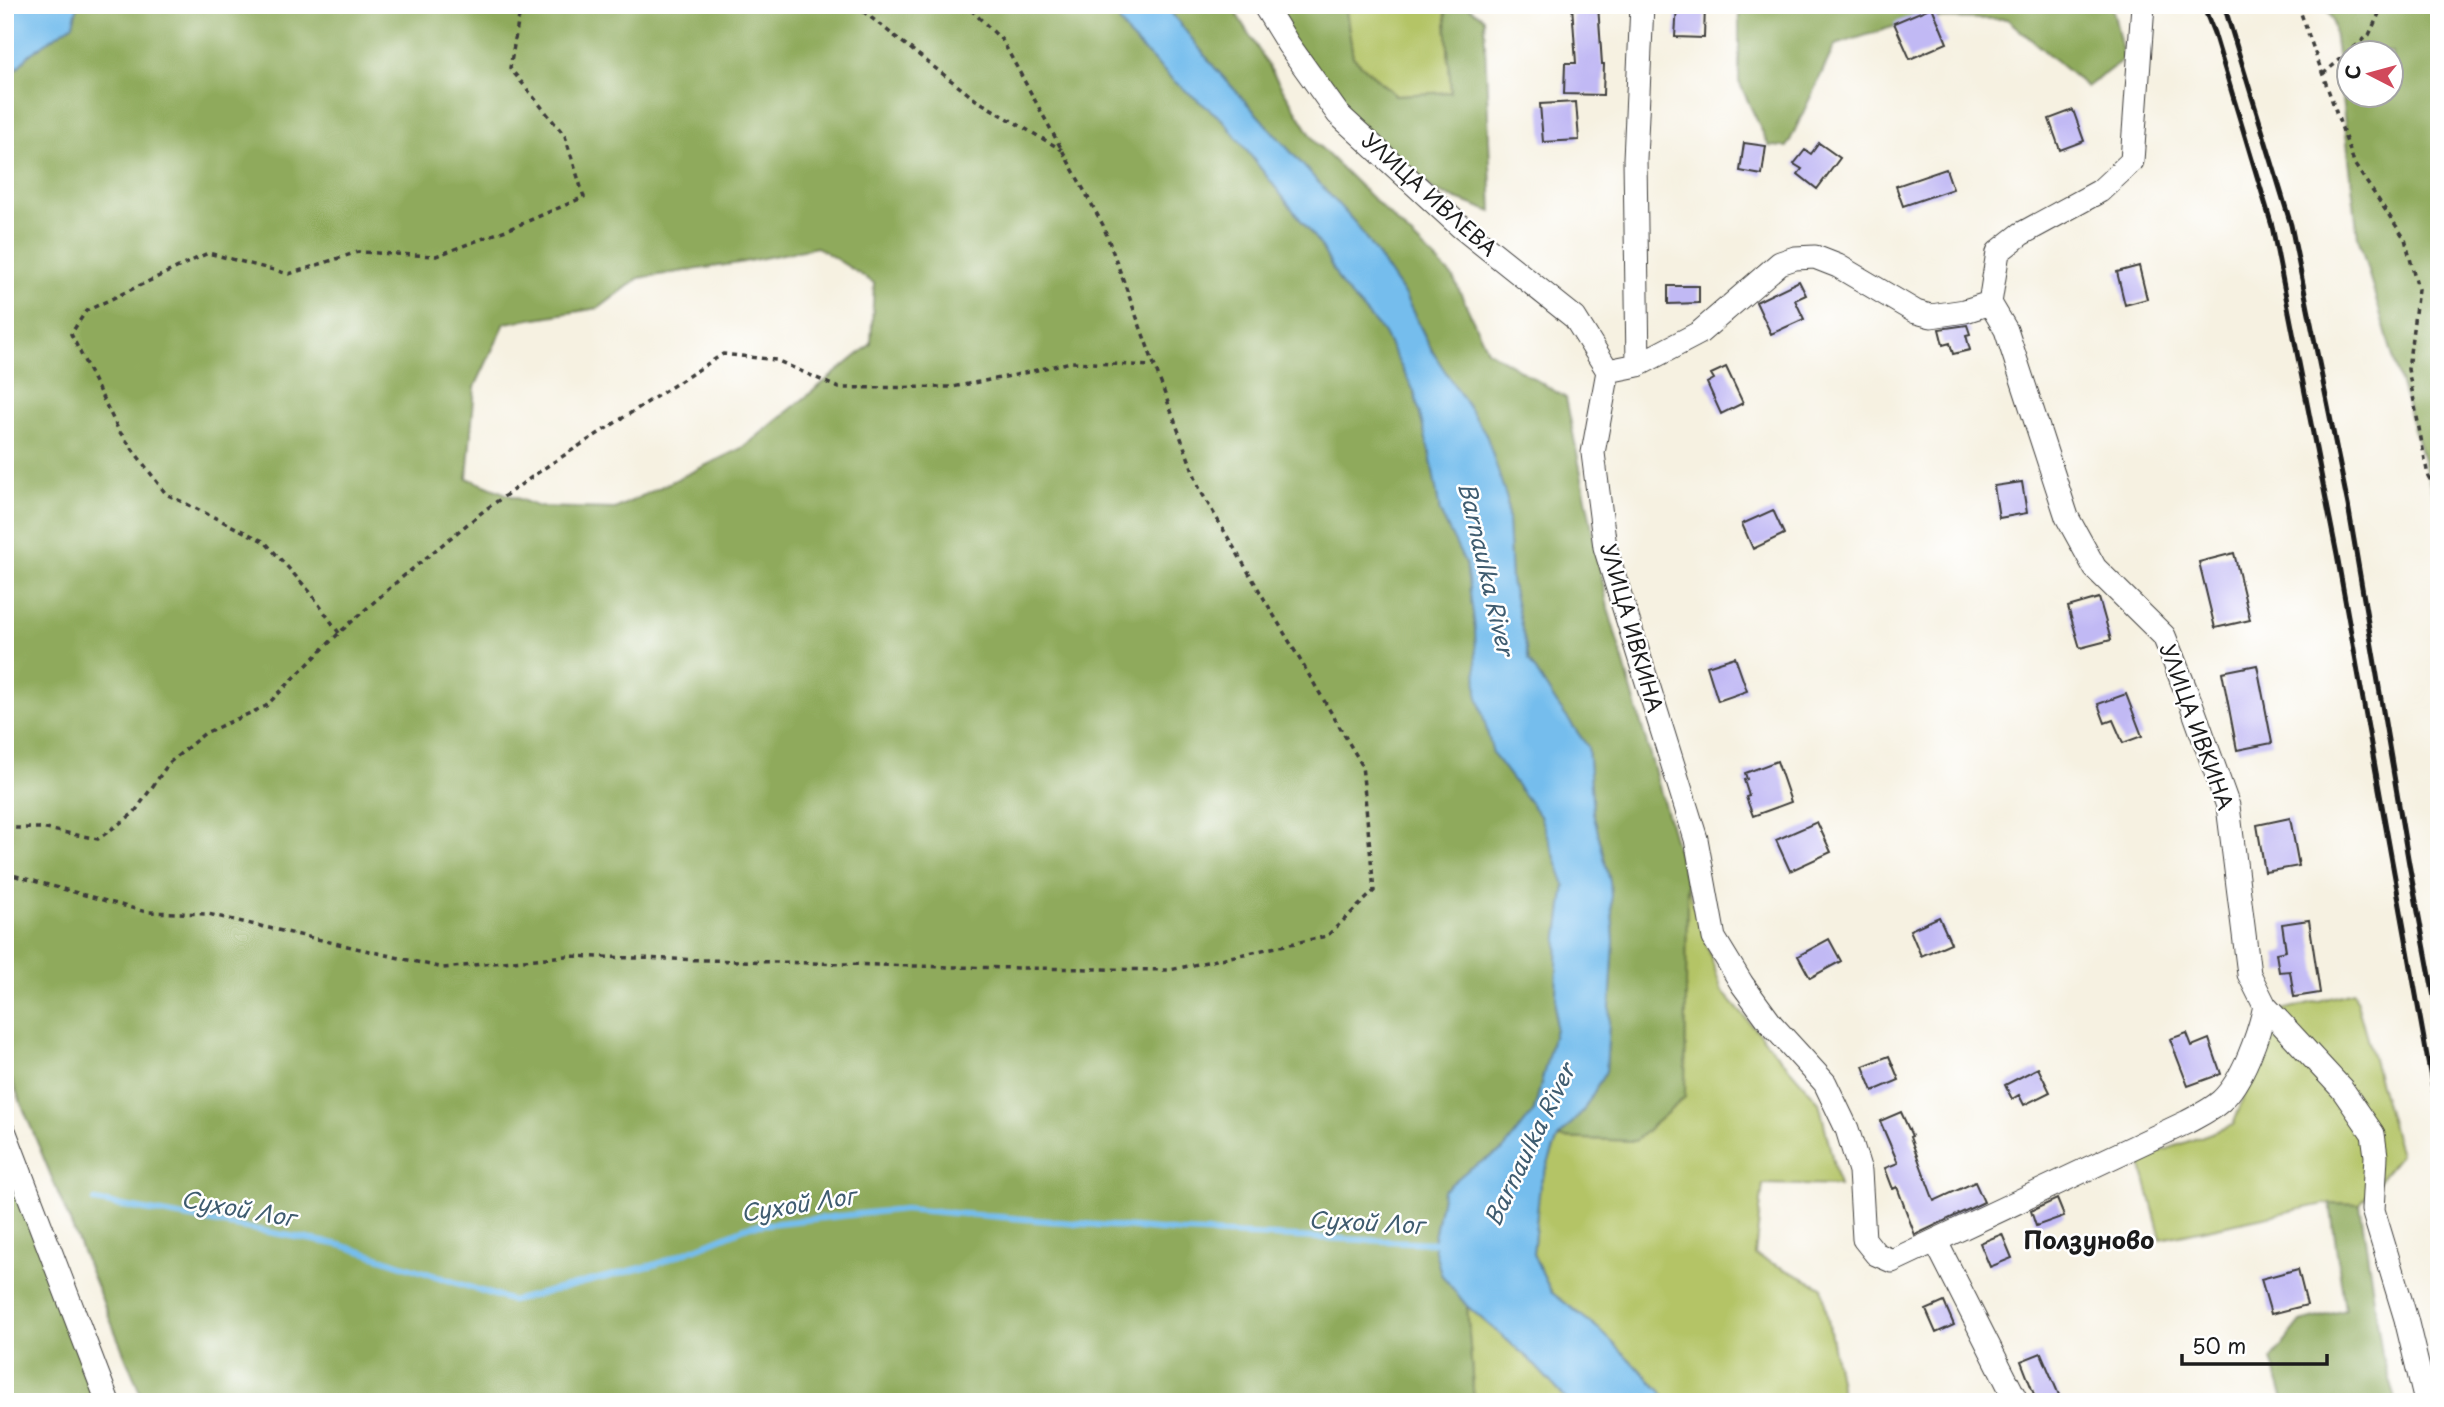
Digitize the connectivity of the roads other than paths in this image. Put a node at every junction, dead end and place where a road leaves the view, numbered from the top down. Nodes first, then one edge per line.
1 (1264, 5) edge
2 (1642, 5) edge
3 (2143, 5) edge
4 (1990, 303) junction
5 (1638, 365) junction
6 (1608, 371) junction
7 (2265, 1006) junction
8 (5, 1133) edge
9 (1936, 1242) junction
10 (108, 1402) edge
11 (2017, 1402) edge
12 (2426, 1402) edge

1 - 6 street, УЛИЦА ИВЛЕВА
2 - 5 street
3 - 4 street
4 - 5 street
4 - 7 street, УЛИЦА ИВКИНА
5 - 6 street
6 - 9 street, УЛИЦА ИВКИНА
7 - 9 street, УЛИЦА ИВКИНА
7 - 12 street, УЛИЦА ИВКИНА
8 - 10 street
9 - 11 street

